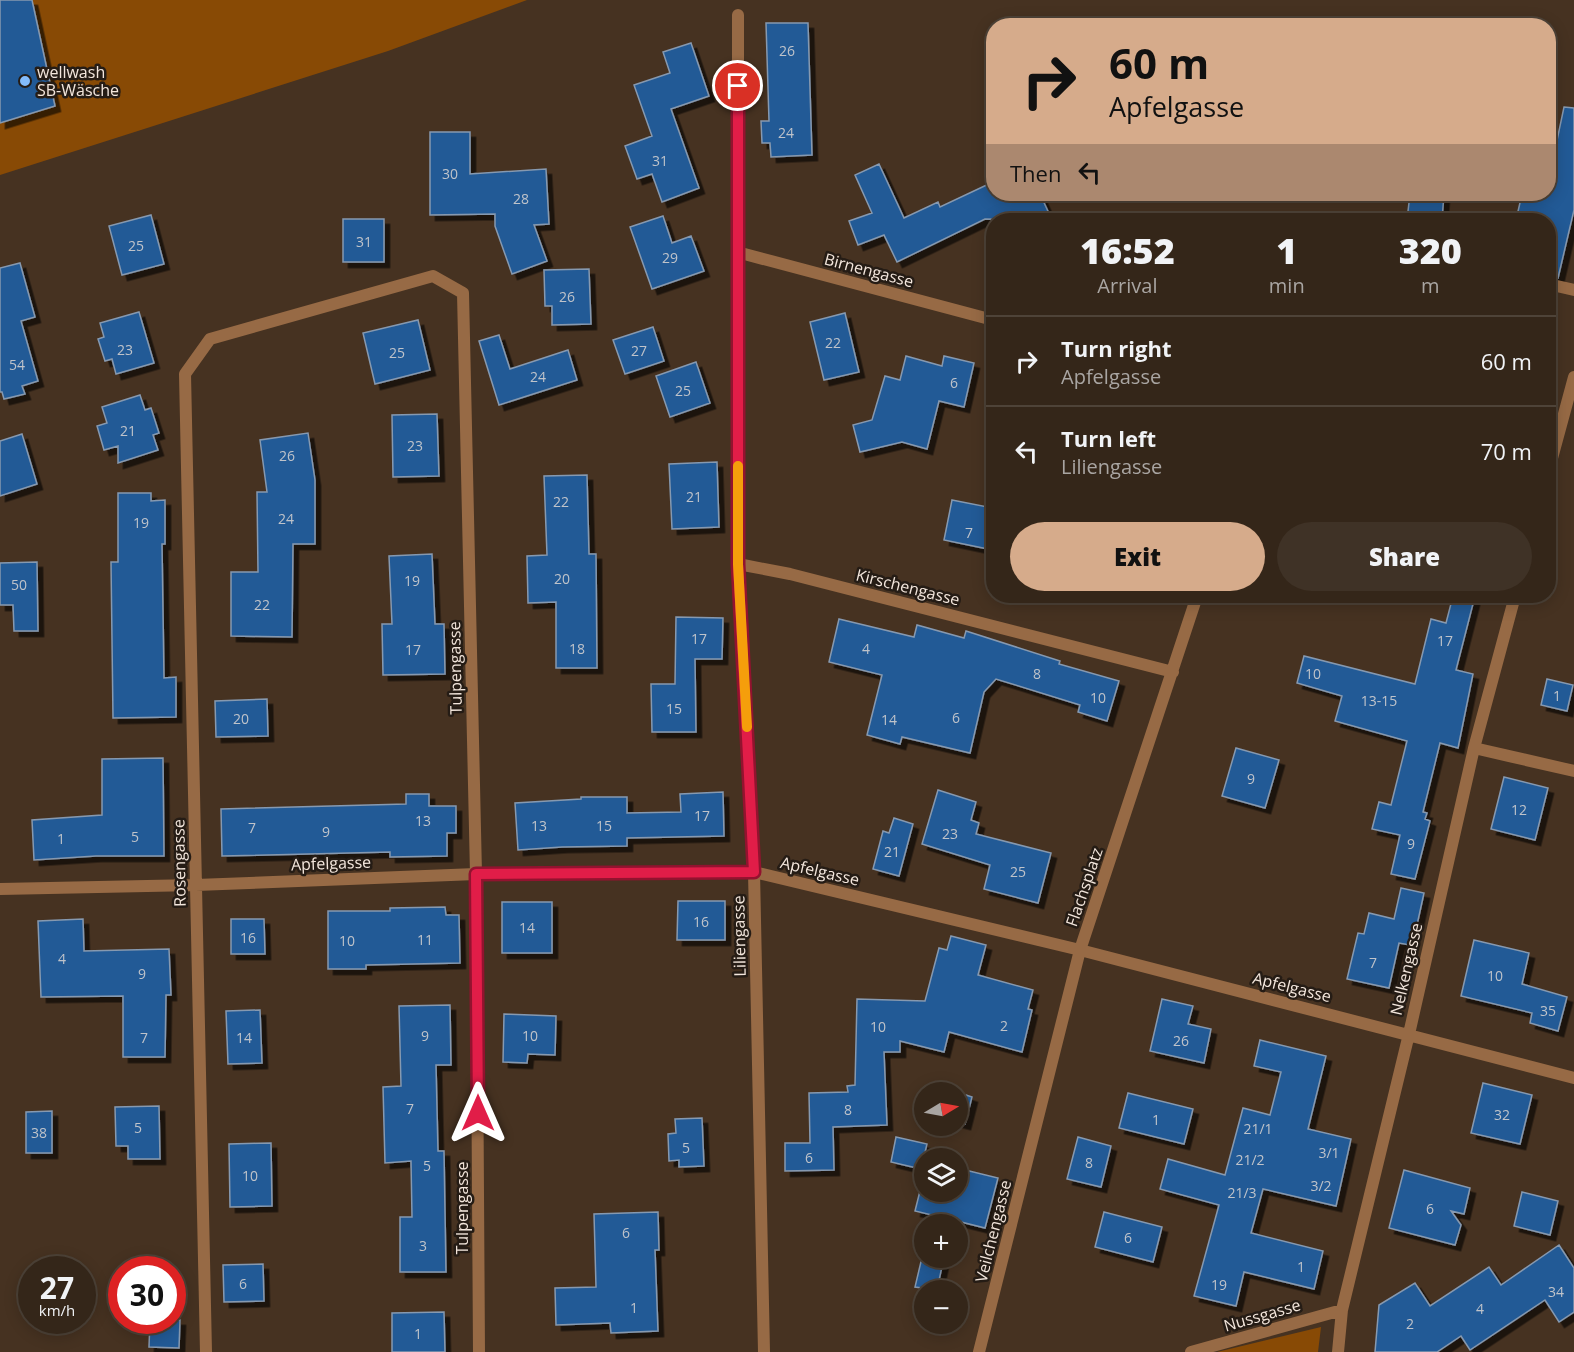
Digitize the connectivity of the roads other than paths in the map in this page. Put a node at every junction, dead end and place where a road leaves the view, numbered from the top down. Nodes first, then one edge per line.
1 (738, 15) dead end
2 (737, 252) junction
3 (1556, 286) edge
4 (1574, 290) edge
5 (986, 318) edge
6 (185, 374) joint
7 (1574, 377) edge
8 (1556, 443) edge
9 (738, 564) junction
10 (1195, 603) edge
11 (1513, 603) edge
12 (1173, 672) junction
13 (1474, 748) junction
14 (1574, 771) edge
15 (754, 872) junction
16 (476, 874) junction
17 (196, 885) junction
18 (0, 889) edge
19 (1080, 950) junction
20 (1408, 1034) junction
21 (1574, 1078) edge
22 (1038, 1117) joint
23 (1342, 1310) junction
24 (206, 1352) edge
25 (479, 1352) edge
26 (764, 1352) edge
27 (979, 1352) edge
28 (1191, 1352) edge
29 (1338, 1352) edge

1 - 2 street, Liliengasse
2 - 5 street, Birnengasse
2 - 9 street, Liliengasse
3 - 4 street
6 - 16 street, Tulpengasse
6 - 17 street, Rosengasse
7 - 8 street
9 - 12 street, Kirschengasse
9 - 15 street, Liliengasse
10 - 12 street
11 - 13 street, Nelkengasse
12 - 19 street, Flachsplatz
13 - 14 street
13 - 20 street, Nelkengasse
15 - 16 street, Apfelgasse
15 - 19 street, Apfelgasse
15 - 26 street, Liliengasse
16 - 17 street, Apfelgasse
16 - 25 street, Tulpengasse
17 - 18 street, Apfelgasse
17 - 24 street, Rosengasse
19 - 20 street, Apfelgasse
19 - 22 street, Flachsplatz
20 - 21 street, Apfelgasse
20 - 23 street, Nelkengasse
22 - 27 street, Veilchengasse
23 - 28 street, Nussgasse
23 - 29 street, Nelkengasse

